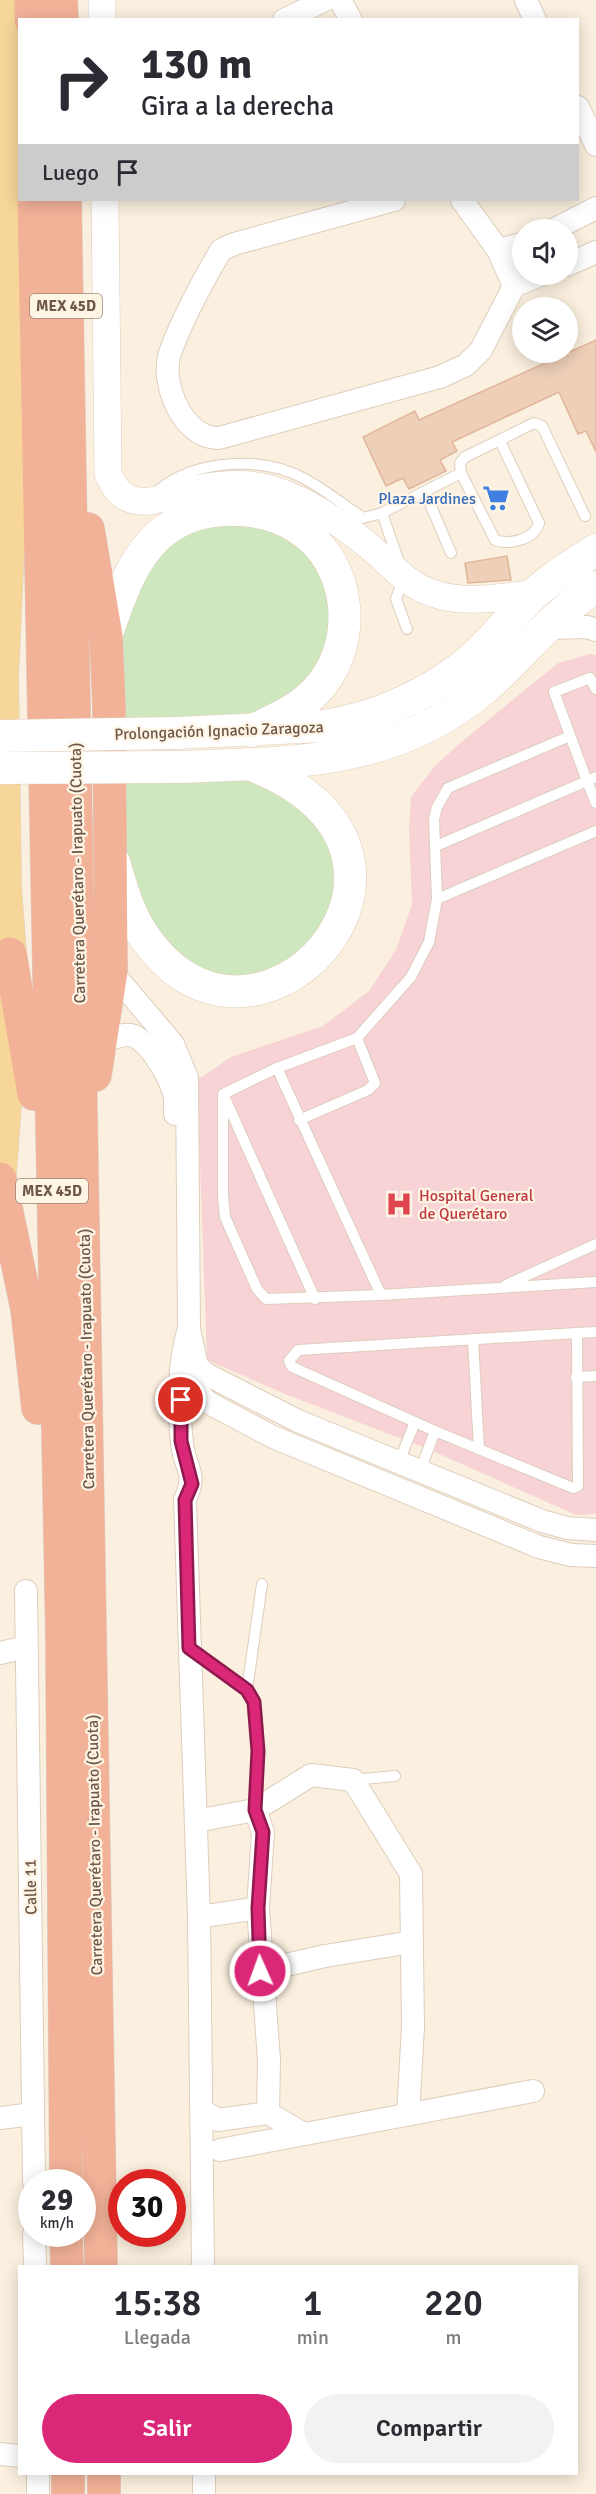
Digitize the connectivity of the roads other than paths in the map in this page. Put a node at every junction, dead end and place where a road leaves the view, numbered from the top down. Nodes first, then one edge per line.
1 (4, 0) edge
2 (31, 0) edge
3 (61, 0) edge
4 (102, 0) edge
5 (325, 0) edge
6 (340, 0) edge
7 (526, 0) edge
8 (19, 18) edge
9 (62, 18) edge
10 (102, 18) edge
11 (288, 18) edge
12 (350, 18) edge
13 (534, 18) edge
14 (12, 29) edge
15 (579, 109) edge
16 (596, 145) edge
17 (34, 201) edge
18 (64, 201) edge
19 (105, 201) edge
20 (390, 201) edge
21 (463, 201) edge
22 (596, 208) edge
23 (574, 219) edge
24 (512, 246) edge
25 (498, 250) junction
26 (596, 252) edge
27 (578, 260) edge
28 (514, 286) joint
29 (4, 288) edge
30 (5, 361) edge
31 (68, 412) junction
32 (500, 441) junction
33 (461, 473) junction
34 (425, 492) junction
35 (150, 501) junction
36 (382, 513) junction
37 (585, 516) dead end
38 (596, 550) edge
39 (451, 554) dead end
40 (404, 577) junction
41 (596, 587) edge
42 (536, 592) junction
43 (546, 628) junction
44 (407, 629) dead end
45 (596, 630) edge
46 (106, 636) junction
47 (1, 672) edge
48 (596, 689) edge
49 (251, 731) junction
50 (0, 736) edge
51 (570, 736) junction
52 (249, 764) junction
53 (0, 768) edge
54 (592, 779) edge
55 (596, 803) edge
56 (596, 831) edge
57 (109, 845) junction
58 (436, 846) junction
59 (2, 894) edge
60 (437, 899) junction
61 (10, 954) junction
62 (111, 971) junction
63 (357, 1038) junction
64 (102, 1042) junction
65 (277, 1068) junction
66 (223, 1094) junction
67 (299, 1120) junction
68 (83, 1135) junction
69 (0, 1171) edge
70 (0, 1179) edge
71 (52, 1205) junction
72 (596, 1244) edge
73 (596, 1282) edge
74 (499, 1288) junction
75 (381, 1295) junction
76 (315, 1299) junction
77 (189, 1329) junction
78 (577, 1332) junction
79 (596, 1332) edge
80 (473, 1339) junction
81 (181, 1351) junction
82 (596, 1376) edge
83 (576, 1377) junction
84 (415, 1422) junction
85 (435, 1431) junction
86 (479, 1449) junction
87 (409, 1466) junction
88 (596, 1530) edge
89 (596, 1556) edge
90 (262, 1584) dead end
91 (26, 1591) dead end
92 (62, 1636) junction
93 (26, 1647) junction
94 (189, 1648) junction
95 (0, 1653) edge
96 (247, 1690) junction
97 (395, 1776) dead end
98 (353, 1780) junction
99 (255, 1810) junction
100 (196, 1821) junction
101 (258, 1908) junction
102 (199, 1917) junction
103 (412, 1942) junction
104 (260, 1971) junction
105 (533, 2091) dead end
106 (268, 2113) junction
107 (33, 2114) junction
108 (408, 2115) junction
109 (210, 2116) junction
110 (0, 2118) edge
111 (304, 2134) junction
112 (211, 2154) junction
113 (34, 2169) edge
114 (66, 2169) edge
115 (34, 2247) edge
116 (66, 2247) edge
117 (35, 2265) edge
118 (67, 2265) edge
119 (101, 2265) edge
120 (203, 2265) edge
121 (0, 2454) edge
122 (18, 2456) edge
123 (38, 2475) edge
124 (68, 2475) edge
125 (104, 2475) edge
126 (204, 2475) edge
127 (38, 2494) edge
128 (68, 2494) edge
129 (104, 2494) edge
130 (204, 2494) edge

1 - 14 main road
2 - 8 highway
3 - 9 highway
4 - 10 street
5 - 11 street
6 - 12 street
7 - 13 street
14 - 29 main road
15 - 16 street
17 - 71 highway, Carretera Querétaro - Irapuato (Cuota) / MEX 45D
18 - 31 highway, Carretera Querétaro - Irapuato (Cuota) / MEX 45D
19 - 35 street
20 - 28 street
21 - 25 street
22 - 23 street
24 - 25 street
25 - 28 street
26 - 27 street
29 - 30 main road
30 - 47 main road
31 - 46 highway
31 - 68 highway, Carretera Querétaro - Irapuato (Cuota) / MEX 45D
32 - 33 lane
32 - 33 lane
32 - 37 lane
33 - 34 lane
34 - 36 lane
34 - 39 lane
35 - 36 lane
35 - 40 street
36 - 40 lane
38 - 42 main road, Prolongación Ignacio Zaragoza
40 - 42 street
40 - 44 lane
41 - 43 main road, Prolongación Ignacio Zaragoza
42 - 49 main road, Prolongación Ignacio Zaragoza
43 - 45 street
43 - 52 main road, Prolongación Ignacio Zaragoza
46 - 49 main road
46 - 57 highway
47 - 59 main road
48 - 51 lane
49 - 50 main road, Prolongación Ignacio Zaragoza, bridge
51 - 54 lane
51 - 58 lane
52 - 53 main road, Prolongación Ignacio Zaragoza, bridge
52 - 57 main road
54 - 55 lane
54 - 58 lane
56 - 60 lane
57 - 62 highway
58 - 60 lane
59 - 61 main road
60 - 63 lane
61 - 69 main road
61 - 71 highway
62 - 64 highway
62 - 77 street
63 - 65 lane
63 - 67 lane
64 - 68 highway
64 - 81 street
65 - 66 lane
65 - 67 lane
66 - 76 lane
66 - 76 lane
67 - 75 lane
68 - 119 highway, Carretera Querétaro - Irapuato (Cuota) / MEX 45D
70 - 92 highway
71 - 92 highway, Carretera Querétaro - Irapuato (Cuota) / MEX 45D
72 - 74 lane
73 - 74 lane
74 - 75 lane
75 - 76 lane
77 - 81 street
77 - 87 street
78 - 79 lane
78 - 80 lane
78 - 83 lane
80 - 84 lane
80 - 86 lane
81 - 89 street
81 - 94 street
82 - 83 lane
83 - 86 lane
84 - 85 lane
84 - 87 lane
85 - 86 lane
85 - 87 lane
87 - 88 street
90 - 96 lane
91 - 93 street, Calle 11
92 - 114 highway, Carretera Querétaro - Irapuato (Cuota) / MEX 45D
93 - 95 street
93 - 107 street, Calle 11
94 - 96 lane
94 - 100 street
96 - 99 lane
97 - 98 lane
98 - 99 street
98 - 103 street
99 - 100 street
99 - 101 street
100 - 102 street
101 - 102 street
101 - 104 street
102 - 109 street
103 - 104 street
103 - 108 street
104 - 106 street
105 - 108 street
106 - 109 street
106 - 111 street
107 - 110 street
107 - 113 street, Calle 11
108 - 111 street
109 - 112 street
111 - 112 street
112 - 120 street
115 - 117 street
116 - 118 highway
121 - 122 street
123 - 127 street
124 - 128 highway
125 - 129 highway
126 - 130 street

